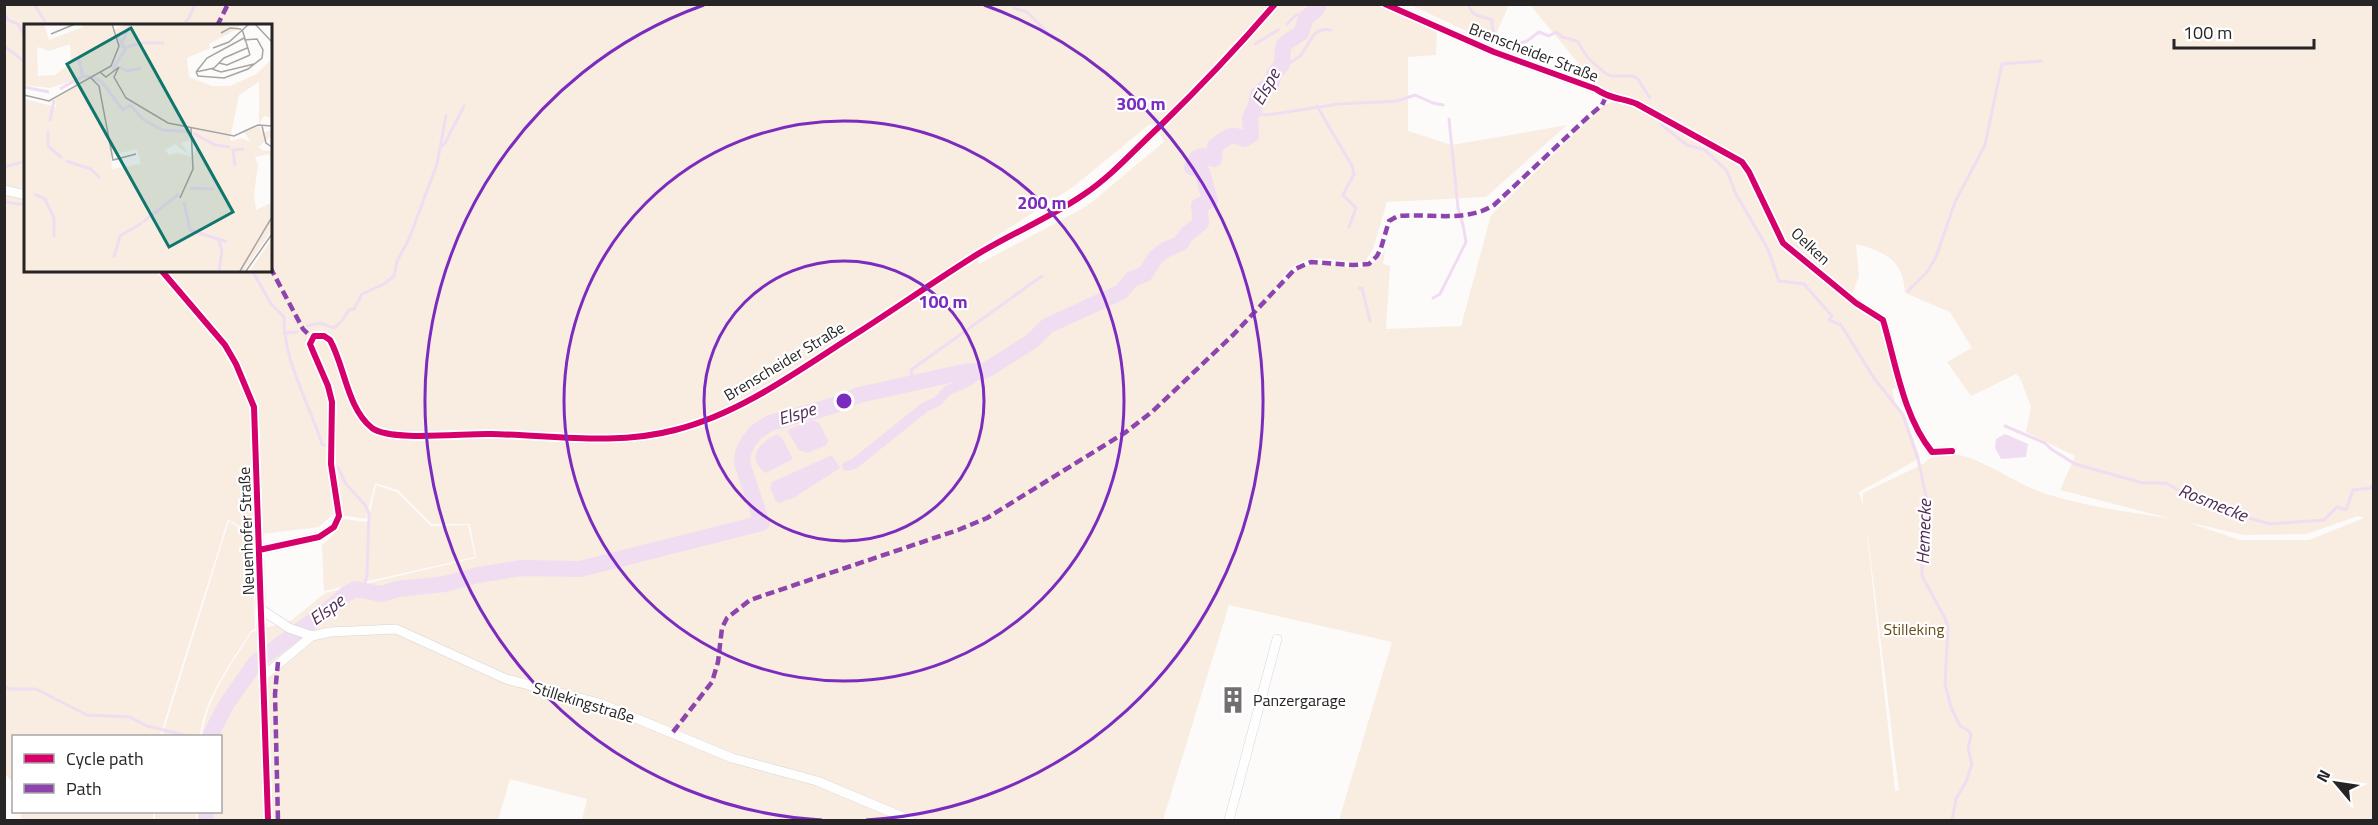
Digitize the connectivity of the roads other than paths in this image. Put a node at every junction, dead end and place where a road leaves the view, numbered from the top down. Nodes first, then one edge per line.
1 (1275, 4) edge
2 (1385, 4) edge
3 (1606, 97) joint
4 (4, 190) edge
5 (24, 195) edge
6 (163, 272) edge
7 (1952, 451) dead end
8 (259, 550) junction
9 (262, 610) junction
10 (308, 635) junction
11 (1277, 639) dead end
12 (265, 675) junction
13 (268, 820) edge
14 (910, 820) edge
15 (1229, 820) edge

1 - 8 street, Brenscheider Straße
2 - 3 street, Brenscheider Straße
3 - 7 street, Oelken
4 - 5 street
6 - 8 street, Neuenhofer Straße
8 - 9 street, Neuenhofer Straße
9 - 10 street
9 - 12 street, Neuenhofer Straße
10 - 12 street, Stillekingstraße
10 - 14 street, Stillekingstraße
11 - 15 street
12 - 13 street, Neuenhofer Straße

